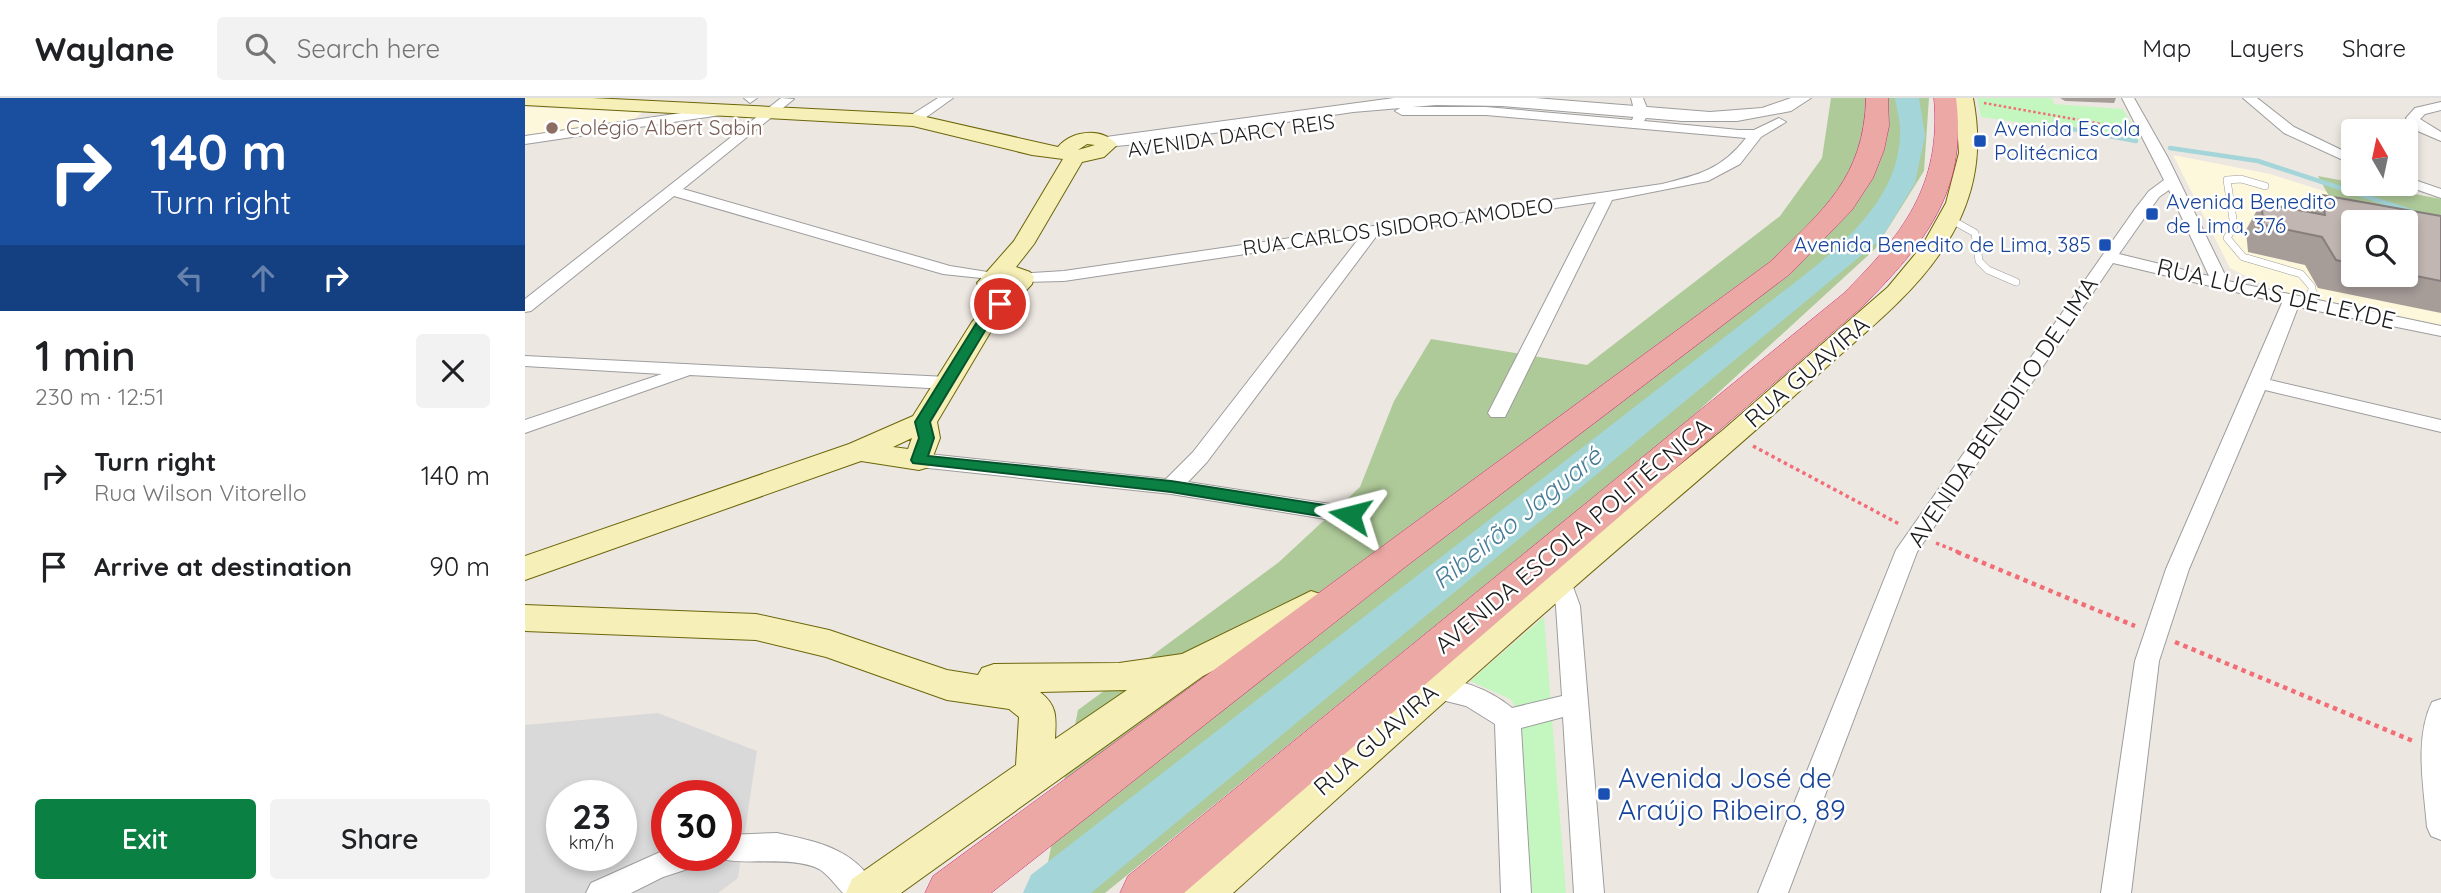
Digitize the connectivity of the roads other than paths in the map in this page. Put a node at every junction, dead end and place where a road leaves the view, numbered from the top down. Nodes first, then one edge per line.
1 (751, 98) edge
2 (947, 98) edge
3 (1803, 98) edge
4 (1877, 98) edge
5 (2128, 98) edge
6 (2249, 98) edge
7 (788, 99) edge
8 (1958, 99) edge
9 (525, 100) edge
10 (731, 104) edge
11 (1397, 104) edge
12 (2441, 106) edge
13 (704, 108) junction
14 (930, 108) junction
15 (770, 111) junction
16 (1638, 112) edge
17 (659, 120) junction
18 (913, 120) junction
19 (1779, 122) dead end
20 (1756, 134) junction
21 (2441, 137) edge
22 (525, 140) edge
23 (1101, 147) joint
24 (1075, 150) junction
25 (2341, 155) edge
26 (2171, 183) junction
27 (2265, 186) dead end
28 (2419, 186) edge
29 (672, 191) junction
30 (2441, 194) edge
31 (1606, 197) junction
32 (1950, 219) junction
33 (1373, 231) junction
34 (2110, 257) junction
35 (1004, 281) junction
36 (2016, 282) dead end
37 (2221, 284) junction
38 (2302, 302) junction
39 (525, 307) edge
40 (2441, 331) edge
41 (525, 361) edge
42 (692, 370) junction
43 (947, 383) junction
44 (2260, 383) junction
45 (1498, 413) dead end
46 (923, 422) junction
47 (2441, 426) edge
48 (525, 427) edge
49 (859, 450) junction
50 (919, 460) junction
51 (1171, 486) junction
52 (1350, 515) dead end
53 (1390, 558) junction
54 (525, 568) edge
55 (1560, 579) junction
56 (525, 618) edge
57 (1191, 667) junction
58 (913, 671) junction
59 (1435, 689) junction
60 (1573, 704) junction
61 (2441, 710) edge
62 (1508, 720) junction
63 (1337, 754) junction
64 (1034, 773) junction
65 (2441, 827) edge
66 (938, 842) junction
67 (742, 847) edge
68 (651, 869) edge
69 (1212, 889) edge
70 (601, 893) edge
71 (865, 893) edge
72 (908, 893) edge
73 (951, 893) edge
74 (1146, 893) edge
75 (1516, 893) edge
76 (1589, 893) edge
77 (1773, 893) edge
78 (2116, 893) edge

1 - 7 main road
1 - 10 main road
2 - 14 street
3 - 16 street, AVENIDA DARCY REIS
4 - 53 highway
5 - 26 street
6 - 25 street
7 - 14 main road
7 - 15 street
8 - 32 main road, RUA GUAVIRA
8 - 63 highway, AVENIDA ESCOLA POLITÉCNICA
9 - 13 main road
10 - 13 main road
10 - 15 main road
10 - 17 street
11 - 16 street, AVENIDA DARCY REIS
11 - 23 street, AVENIDA DARCY REIS
12 - 21 street
13 - 17 street
14 - 18 street
14 - 24 main road
15 - 18 main road
15 - 29 street
16 - 20 street, AVENIDA DARCY REIS
17 - 22 street
18 - 24 main road
19 - 20 street
20 - 31 street, RUA CARLOS ISIDORO AMODEO
23 - 24 main road
24 - 35 main road
26 - 34 street, AVENIDA BENEDITO DE LIMA
26 - 37 street
27 - 38 lane
28 - 30 street
29 - 35 street, RUA CARLOS ISIDORO AMODEO
29 - 39 street
31 - 33 street, RUA CARLOS ISIDORO AMODEO
31 - 45 street
32 - 36 lane
32 - 55 main road, RUA GUAVIRA
33 - 35 street, RUA CARLOS ISIDORO AMODEO
33 - 51 street
34 - 37 street, RUA LUCAS DE LEYDE
34 - 77 street, AVENIDA BENEDITO DE LIMA
35 - 43 main road
37 - 38 street, RUA LUCAS DE LEYDE
38 - 40 street, RUA LUCAS DE LEYDE
38 - 44 street
41 - 42 street
42 - 43 street
42 - 48 street
43 - 46 main road
44 - 47 street
44 - 78 street
46 - 49 main road
46 - 50 main road
49 - 50 main road
49 - 54 main road
50 - 51 street
51 - 52 street
53 - 57 main road
53 - 73 highway
55 - 59 main road, RUA GUAVIRA
55 - 60 street
56 - 58 main road
57 - 58 main road
57 - 64 main road
58 - 64 main road
59 - 62 street
59 - 63 main road, RUA GUAVIRA
60 - 62 street
60 - 76 street
61 - 65 street
62 - 75 street
63 - 69 main road, RUA GUAVIRA
63 - 74 highway, AVENIDA ESCOLA POLITÉCNICA
64 - 66 main road
66 - 71 main road
66 - 72 main road
67 - 71 street
68 - 70 street

